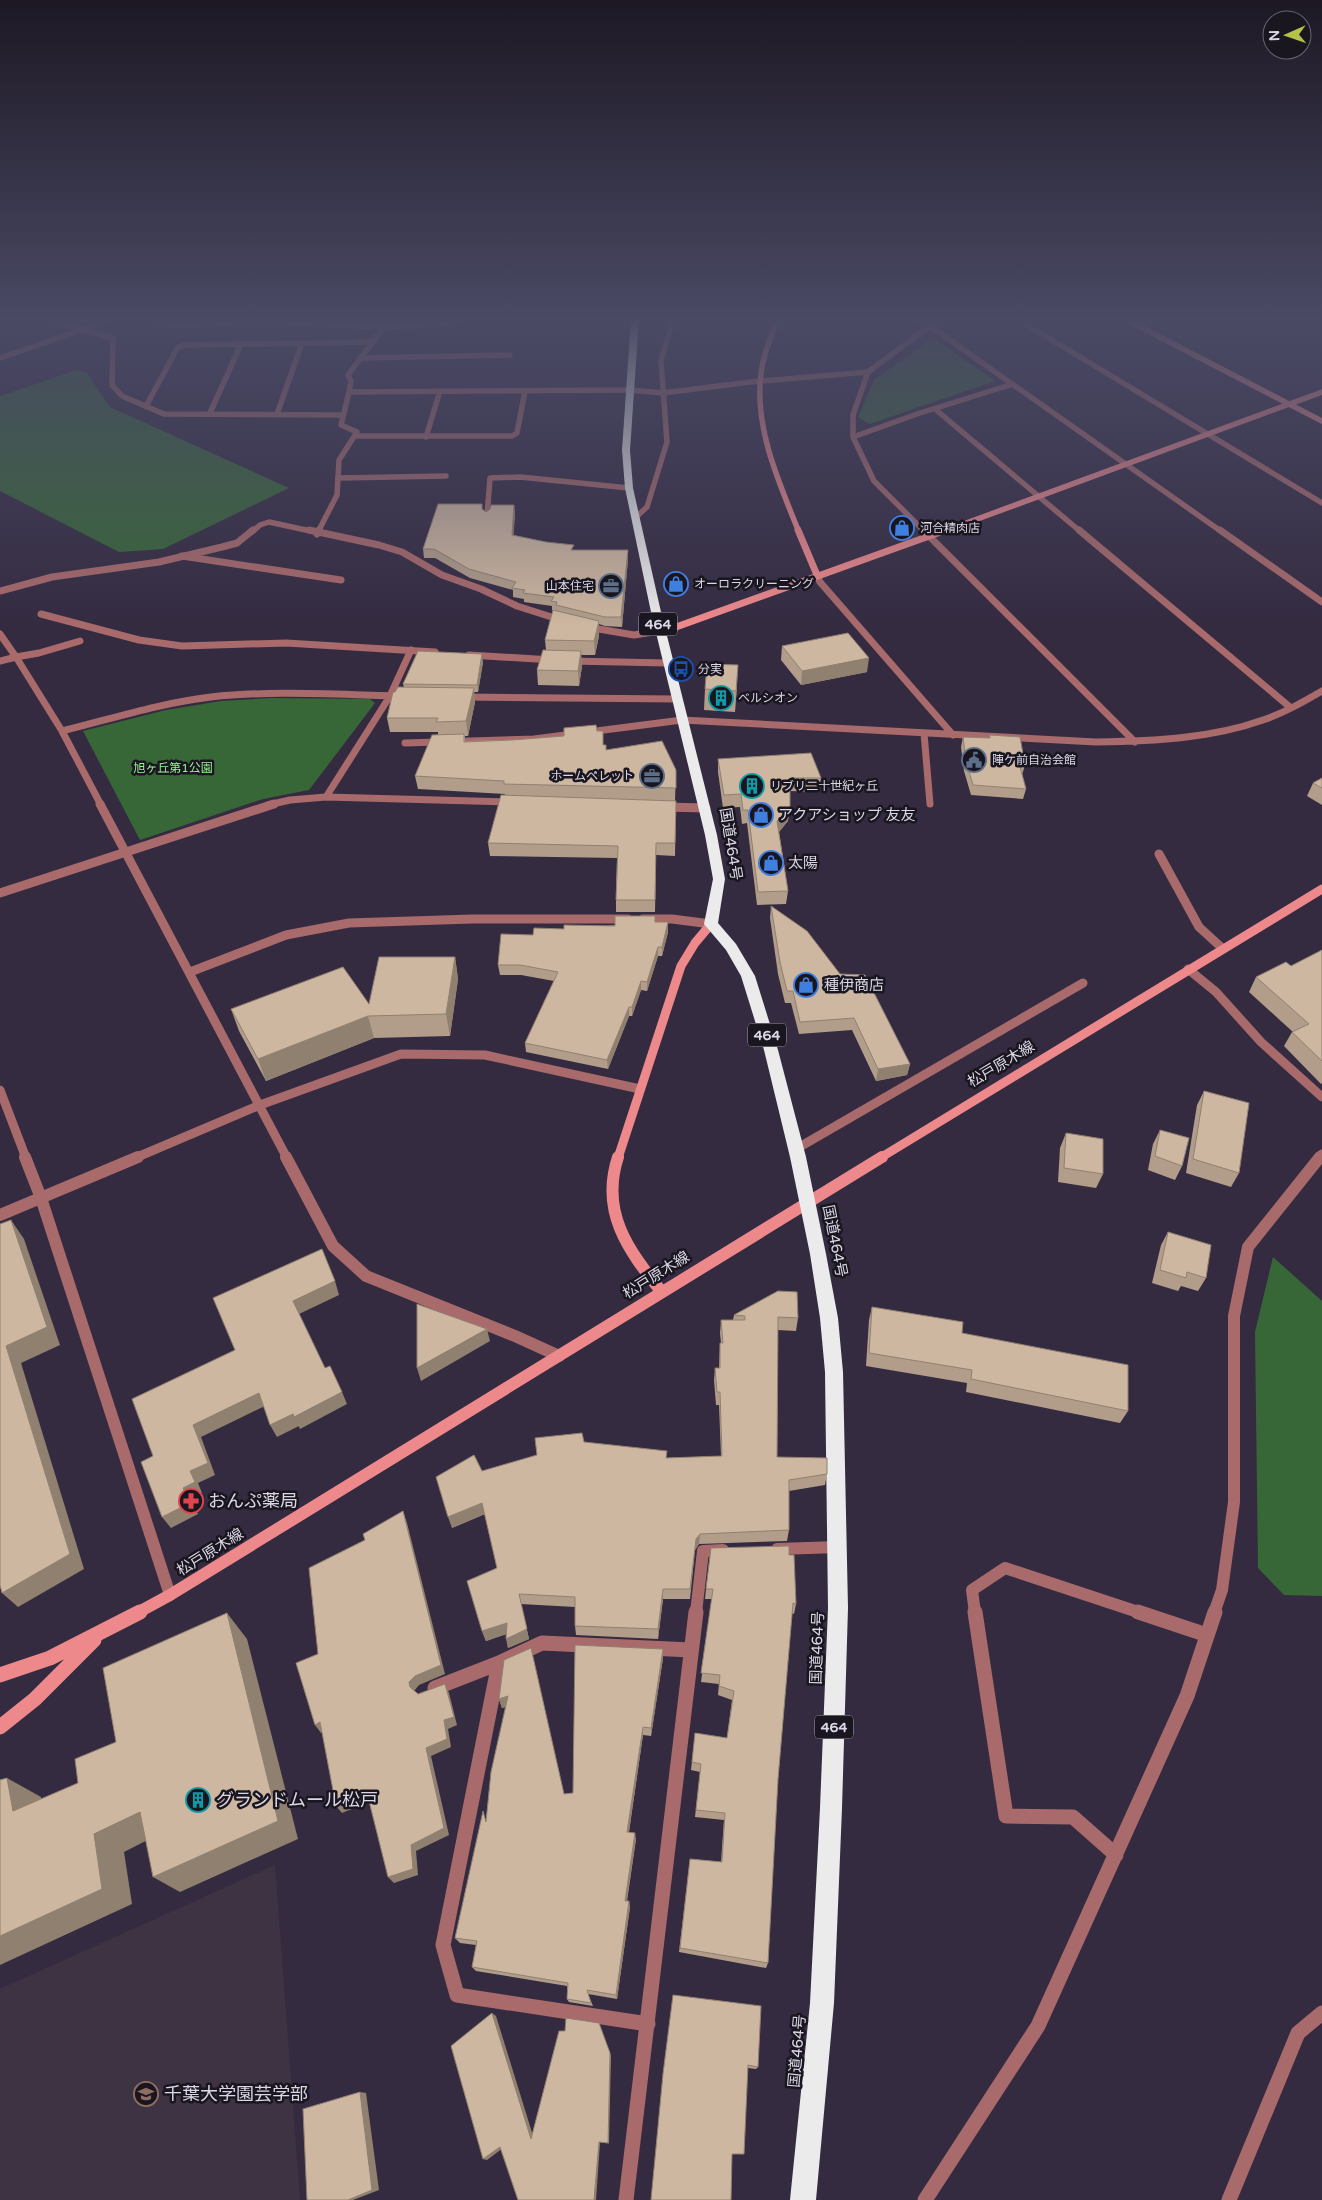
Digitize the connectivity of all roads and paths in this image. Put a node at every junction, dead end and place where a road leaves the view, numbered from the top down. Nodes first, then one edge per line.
1 (341, 422) edge
2 (430, 422) edge
3 (519, 422) edge
4 (628, 422) edge
5 (665, 422) edge
6 (763, 422) edge
7 (853, 422) edge
8 (899, 422) edge
9 (950, 422) edge
10 (1067, 422) edge
11 (1188, 422) edge
12 (1242, 422) edge
13 (1208, 434) junction
14 (356, 436) junction
15 (426, 436) junction
16 (852, 438) junction
17 (1128, 464) junction
18 (446, 476) dead end
19 (338, 478) junction
20 (629, 488) junction
21 (1039, 497) junction
22 (1322, 503) edge
23 (487, 516) edge
24 (634, 518) junction
25 (318, 534) junction
26 (928, 536) junction
27 (182, 556) junction
28 (817, 575) junction
29 (342, 580) dead end
30 (0, 591) edge
31 (1322, 602) edge
32 (41, 614) dead end
33 (572, 623) edge
34 (581, 625) edge
35 (660, 630) junction
36 (0, 634) edge
37 (80, 641) dead end
38 (411, 650) junction
39 (440, 653) edge
40 (459, 655) edge
41 (16, 657) junction
42 (0, 661) edge
43 (668, 663) junction
44 (1322, 692) edge
45 (390, 696) junction
46 (410, 696) edge
47 (458, 697) edge
48 (678, 699) junction
49 (1291, 708) junction
50 (682, 720) junction
51 (62, 731) junction
52 (924, 733) junction
53 (953, 735) junction
54 (1135, 742) junction
55 (405, 743) dead end
56 (326, 796) junction
57 (526, 803) edge
58 (930, 804) dead end
59 (655, 807) edge
60 (706, 808) junction
61 (126, 851) junction
62 (1159, 854) dead end
63 (1322, 889) edge
64 (0, 893) edge
65 (711, 924) junction
66 (1222, 948) junction
67 (1188, 969) junction
68 (190, 972) junction
69 (1083, 983) dead end
70 (640, 1089) junction
71 (0, 1090) edge
72 (1322, 1097) edge
73 (260, 1105) junction
74 (797, 1153) junction
75 (1322, 1154) edge
76 (41, 1198) junction
77 (0, 1215) edge
78 (661, 1291) junction
79 (559, 1356) junction
80 (838, 1547) junction
81 (761, 1549) edge
82 (742, 1550) edge
83 (170, 1595) junction
84 (100, 1634) junction
85 (1207, 1635) junction
86 (691, 1650) junction
87 (499, 1663) junction
88 (0, 1675) edge
89 (423, 1693) edge
90 (0, 1727) edge
91 (1116, 1855) junction
92 (1322, 2013) edge
93 (648, 2024) junction
94 (626, 2200) edge
95 (803, 2200) edge
96 (925, 2200) edge
97 (1229, 2200) edge

1 - 14 street
2 - 15 street
3 - 15 street
4 - 20 highway, 国道464号 / 464
5 - 24 street
6 - 28 street
7 - 16 street
8 - 16 street
9 - 21 street
10 - 17 street
11 - 13 street
12 - 13 street
13 - 17 street
13 - 22 street
14 - 15 street
14 - 19 street
16 - 26 street
17 - 21 street
17 - 31 street
18 - 19 street
19 - 25 street
20 - 23 street
20 - 24 highway, 国道464号 / 464
21 - 26 street
21 - 49 street
24 - 35 highway, 国道464号 / 464
25 - 27 street
25 - 33 street
26 - 28 street
26 - 54 street
27 - 29 street
27 - 30 street
28 - 35 street
28 - 53 street
32 - 38 street
34 - 35 street
35 - 43 highway, 国道464号 / 464
36 - 41 street
37 - 41 street
38 - 39 street
38 - 45 street
40 - 43 street
41 - 42 street
41 - 51 street
43 - 48 highway, 国道464号 / 464
44 - 49 street
45 - 46 street
45 - 51 street
45 - 56 street
47 - 48 street
48 - 50 highway, 国道464号 / 464
49 - 54 street
50 - 52 street
50 - 55 street
50 - 60 highway, 国道464号 / 464
51 - 61 street
52 - 53 street
52 - 58 street
53 - 54 street
56 - 57 street
56 - 61 street
59 - 60 street
60 - 65 highway, 国道464号 / 464
61 - 64 street
61 - 68 street
62 - 66 street
63 - 66 street, 松戸原木線
65 - 68 street
65 - 70 street
65 - 74 highway, 国道464号 / 464
66 - 67 street, 松戸原木線
67 - 72 street
67 - 78 street, 松戸原木線
68 - 73 street
69 - 74 street
70 - 73 street
70 - 78 street
71 - 76 street
73 - 76 street
73 - 79 street
74 - 80 highway, 国道464号 / 464
75 - 85 street
76 - 77 street
76 - 83 street
78 - 79 street, 松戸原木線
79 - 83 street, 松戸原木線
80 - 81 street
80 - 95 highway, 国道464号 / 464
82 - 86 street
83 - 84 street, 松戸原木線
84 - 88 street, 松戸原木線
84 - 90 street
85 - 91 street
85 - 91 street
86 - 87 street
86 - 93 street
87 - 89 street
87 - 93 street
91 - 96 street
92 - 97 street
93 - 94 street

